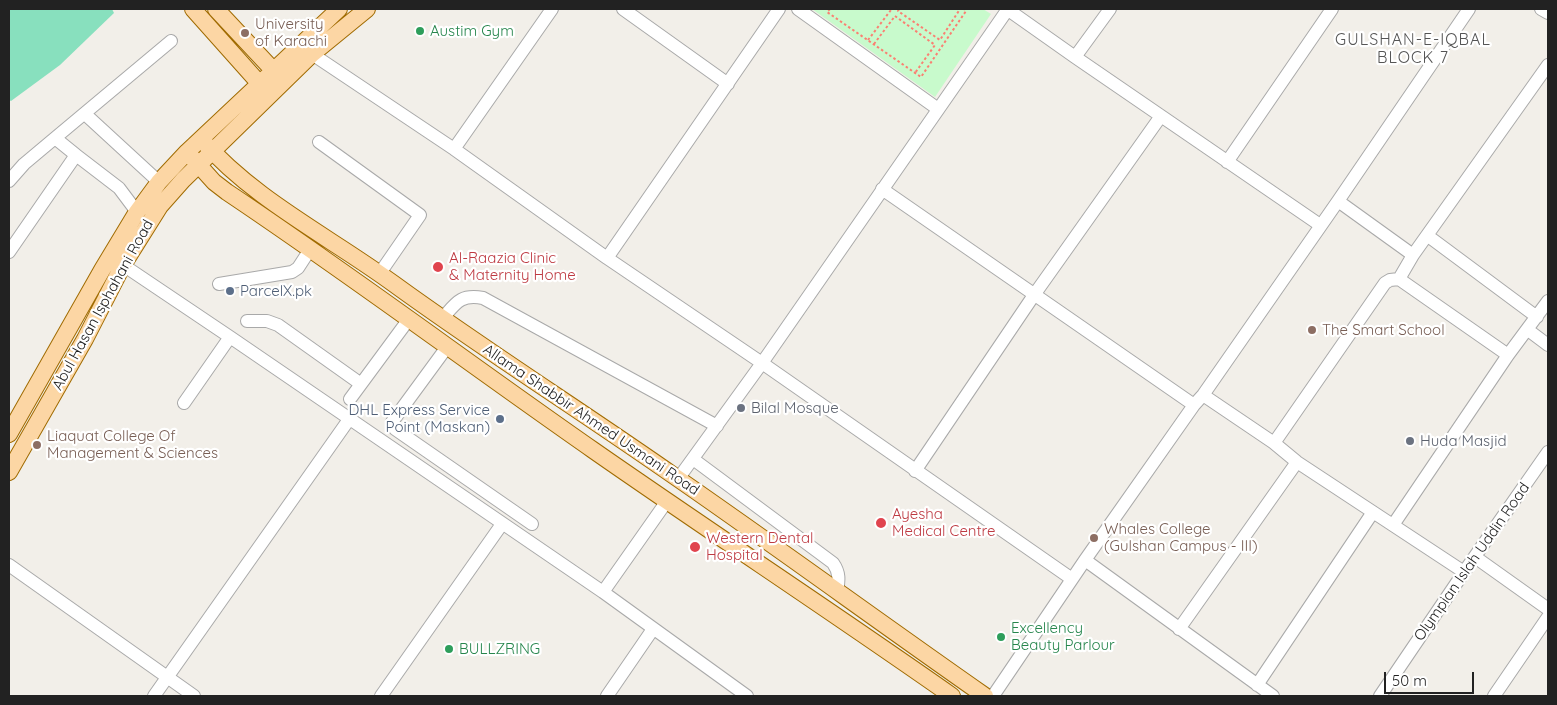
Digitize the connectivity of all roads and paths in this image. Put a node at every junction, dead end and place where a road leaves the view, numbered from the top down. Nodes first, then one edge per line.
1 (193, 9) edge
2 (216, 9) edge
3 (339, 9) edge
4 (367, 9) edge
5 (552, 9) edge
6 (623, 9) edge
7 (779, 9) edge
8 (798, 9) edge
9 (830, 9) edge
10 (889, 9) edge
11 (899, 9) edge
12 (960, 9) edge
13 (964, 9) edge
14 (1008, 9) edge
15 (1110, 9) edge
16 (1332, 9) edge
17 (1469, 9) edge
18 (1541, 9) edge
19 (1548, 14) edge
20 (868, 40) junction
21 (171, 41) dead end
22 (874, 44) junction
23 (312, 54) junction
24 (1075, 57) junction
25 (1548, 65) edge
26 (273, 70) junction
27 (915, 72) junction
28 (259, 83) junction
29 (728, 84) junction
30 (938, 109) junction
31 (85, 114) junction
32 (1161, 116) junction
33 (55, 138) junction
34 (319, 142) dead end
35 (207, 145) junction
36 (454, 149) junction
37 (187, 152) junction
38 (76, 155) junction
39 (1227, 162) junction
40 (198, 165) junction
41 (9, 181) edge
42 (159, 182) junction
43 (882, 189) junction
44 (1338, 201) junction
45 (137, 212) junction
46 (1320, 225) junction
47 (1428, 236) junction
48 (310, 248) junction
49 (9, 252) edge
50 (1413, 255) junction
51 (607, 258) junction
52 (123, 265) junction
53 (380, 273) junction
54 (1399, 279) junction
55 (219, 284) dead end
56 (1034, 295) junction
57 (1548, 301) edge
58 (1537, 316) junction
59 (442, 319) junction
60 (409, 320) junction
61 (247, 321) dead end
62 (1528, 330) junction
63 (230, 337) junction
64 (1548, 345) edge
65 (447, 347) junction
66 (1508, 355) junction
67 (762, 364) junction
68 (361, 384) junction
69 (1203, 395) junction
70 (350, 399) dead end
71 (184, 403) dead end
72 (1194, 405) junction
73 (350, 418) junction
74 (716, 426) junction
75 (9, 434) edge
76 (1274, 442) junction
77 (1548, 452) edge
78 (693, 459) junction
79 (1298, 462) junction
80 (914, 471) junction
81 (9, 472) edge
82 (678, 478) junction
83 (667, 501) junction
84 (1373, 512) junction
85 (502, 524) junction
86 (532, 524) dead end
87 (1393, 525) junction
88 (1475, 557) junction
89 (1086, 560) junction
90 (9, 566) edge
91 (1464, 572) junction
92 (1072, 579) junction
93 (604, 592) junction
94 (837, 592) junction
95 (1548, 609) edge
96 (1548, 617) edge
97 (1179, 628) junction
98 (653, 629) junction
99 (167, 677) junction
100 (1256, 685) junction
101 (154, 696) edge
102 (194, 696) edge
103 (381, 696) edge
104 (608, 696) edge
105 (747, 696) edge
106 (952, 696) edge
107 (985, 696) edge
108 (993, 696) edge
109 (1273, 696) edge
110 (1380, 696) edge
111 (1494, 696) edge

1 - 28 main road
2 - 26 main road
3 - 26 main road, Abul Hasan Isphahani Road
4 - 23 main road, Abul Hasan Isphahani Road
5 - 36 street
6 - 29 street
7 - 29 street
8 - 30 street
9 - 20 path
10 - 20 path
11 - 12 path
13 - 27 path
14 - 24 street
14 - 30 street
15 - 24 street
16 - 39 street
17 - 44 street
18 - 19 street
20 - 22 path
21 - 31 street
22 - 27 path
22 - 27 path
23 - 35 main road, Abul Hasan Isphahani Road
23 - 36 street
24 - 32 street
25 - 47 street
26 - 28 main road, Abul Hasan Isphahani Road
28 - 35 main road, Abul Hasan Isphahani Road
29 - 51 street
30 - 43 street
31 - 33 street
31 - 42 street
32 - 39 street
32 - 56 street
33 - 38 street
33 - 41 street
34 - 53 street
35 - 37 main road, Abul Hasan Isphahani Road
35 - 40 main road, Abul Hasan Isphahani Road
35 - 53 main road, Allama Shabbir Ahmed Usmani Road
36 - 51 street
37 - 40 main road, Allama Shabbir Ahmed Usmani Road
37 - 42 main road, Abul Hasan Isphahani Road
38 - 45 street
38 - 49 street
39 - 46 street
40 - 48 main road, Allama Shabbir Ahmed Usmani Road
40 - 52 main road, Abul Hasan Isphahani Road
42 - 45 main road, Abul Hasan Isphahani Road
43 - 56 street
43 - 67 street
44 - 46 street
44 - 50 street
45 - 75 main road, Abul Hasan Isphahani Road
46 - 69 street
47 - 50 street
47 - 58 street
48 - 55 street
48 - 60 main road, Allama Shabbir Ahmed Usmani Road
50 - 54 street
51 - 67 street
52 - 63 street
52 - 81 main road, Abul Hasan Isphahani Road
53 - 59 main road, Allama Shabbir Ahmed Usmani Road
54 - 66 street
54 - 76 street
56 - 72 street
56 - 80 street
57 - 58 street
58 - 62 street
59 - 74 street
59 - 82 main road, Allama Shabbir Ahmed Usmani Road
60 - 65 main road, Allama Shabbir Ahmed Usmani Road
60 - 68 street
61 - 68 street
62 - 64 street
62 - 66 street
63 - 71 street
63 - 73 street
65 - 83 main road, Allama Shabbir Ahmed Usmani Road
65 - 86 street
66 - 87 street
67 - 74 street
67 - 80 street
68 - 70 street
69 - 72 street
69 - 76 street
72 - 89 street
73 - 85 street
73 - 99 street
74 - 78 street
76 - 79 street
77 - 88 street, Olympian Islah Uddin Road
78 - 82 street
78 - 94 street
79 - 84 street
79 - 97 street
80 - 92 street
82 - 94 main road, Allama Shabbir Ahmed Usmani Road
83 - 93 street
83 - 106 main road, Allama Shabbir Ahmed Usmani Road
84 - 87 street
84 - 100 street
85 - 93 street
85 - 103 street
87 - 91 street
88 - 91 street, Olympian Islah Uddin Road
88 - 95 street
89 - 92 street
89 - 97 street
90 - 99 street
91 - 110 street, Olympian Islah Uddin Road
92 - 108 street
93 - 98 street
94 - 107 main road, Allama Shabbir Ahmed Usmani Road
96 - 111 street
97 - 100 street
98 - 104 street
98 - 105 street
99 - 101 street
99 - 102 street
100 - 109 street

